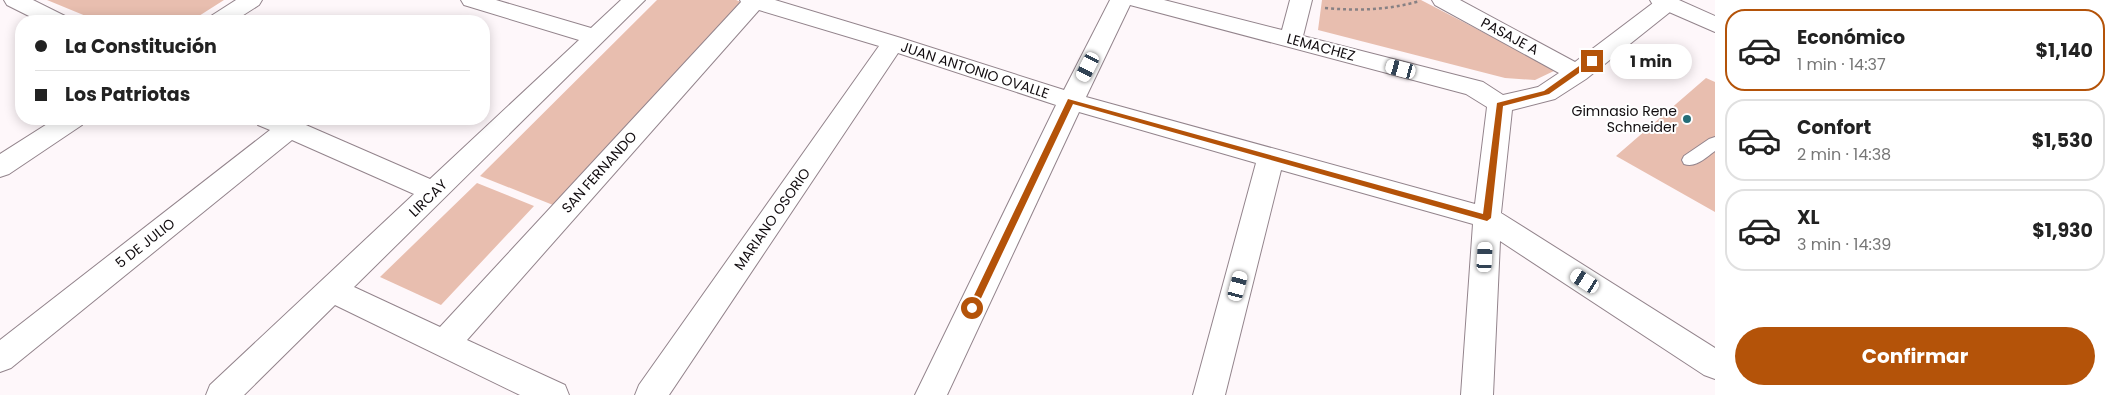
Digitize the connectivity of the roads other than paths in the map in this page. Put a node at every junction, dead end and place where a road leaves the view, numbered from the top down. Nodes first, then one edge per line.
1 (7, 0) edge
2 (15, 0) edge
3 (251, 0) edge
4 (472, 0) edge
5 (634, 0) edge
6 (753, 0) edge
7 (1121, 0) edge
8 (1138, 0) edge
9 (1443, 0) edge
10 (1664, 2) edge
11 (1300, 3) edge
12 (0, 4) edge
13 (45, 15) edge
14 (228, 15) edge
15 (1715, 25) edge
16 (595, 37) junction
17 (1291, 39) junction
18 (893, 43) junction
19 (1577, 73) junction
20 (1070, 101) junction
21 (1500, 104) junction
22 (64, 125) edge
23 (278, 125) edge
24 (281, 125) edge
25 (1715, 142) edge
26 (1272, 158) junction
27 (1690, 160) dead end
28 (0, 167) edge
29 (435, 192) junction
30 (1487, 218) junction
31 (332, 290) junction
32 (445, 343) junction
33 (0, 358) edge
34 (1715, 365) edge
35 (222, 395) edge
36 (553, 395) edge
37 (650, 395) edge
38 (931, 395) edge
39 (1209, 395) edge
40 (1477, 395) edge

1 - 12 street
2 - 13 street
3 - 14 street
4 - 16 street
5 - 16 street, LIRCAY
6 - 18 street, JUAN ANTONIO OVALLE
6 - 32 street, SAN FERNANDO
7 - 20 street
8 - 17 street, LEMACHEZ
9 - 19 street, PASAJE A
10 - 15 street
10 - 19 street
11 - 17 street
16 - 29 street, LIRCAY
17 - 21 street, LEMACHEZ
18 - 20 street, JUAN ANTONIO OVALLE
18 - 37 street, MARIANO OSORIO
19 - 21 street
20 - 26 street, JUAN ANTONIO OVALLE
20 - 38 street
21 - 30 street
22 - 28 street
23 - 33 street, 5 DE JULIO
24 - 29 street
25 - 27 lane
26 - 30 street, JUAN ANTONIO OVALLE
26 - 39 street
29 - 31 street, LIRCAY
30 - 34 street, JUAN ANTONIO OVALLE
30 - 40 street
31 - 32 street
31 - 35 street, LIRCAY
32 - 36 street

